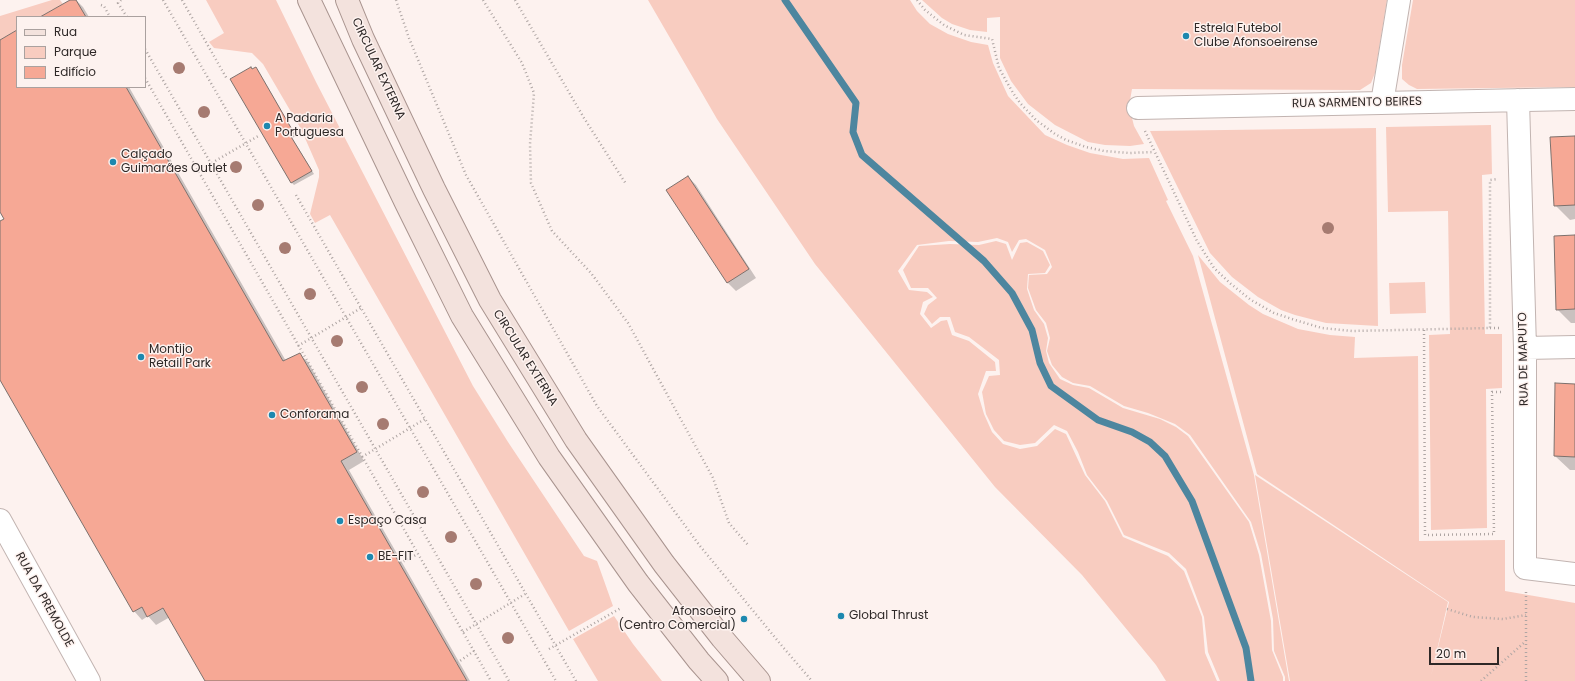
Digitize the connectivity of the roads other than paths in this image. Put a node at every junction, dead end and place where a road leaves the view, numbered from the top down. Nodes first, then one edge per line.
1 (309, 0) edge
2 (347, 0) edge
3 (1399, 0) edge
4 (1575, 98) edge
5 (1518, 100) junction
6 (1382, 103) junction
7 (1138, 108) road end
8 (1575, 347) edge
9 (1525, 348) junction
10 (0, 520) edge
11 (1575, 574) edge
12 (89, 681) edge
13 (717, 681) edge
14 (759, 681) edge

1 - 13 main road
2 - 14 main road, CIRCULAR EXTERNA
3 - 6 street
4 - 5 street, RUA SARMENTO BEIRES
5 - 6 street, RUA SARMENTO BEIRES
5 - 9 street, RUA DE MAPUTO
6 - 7 street, RUA SARMENTO BEIRES
8 - 9 street
9 - 11 street, RUA DE MAPUTO
10 - 12 street, RUA DA PREMOLDE

